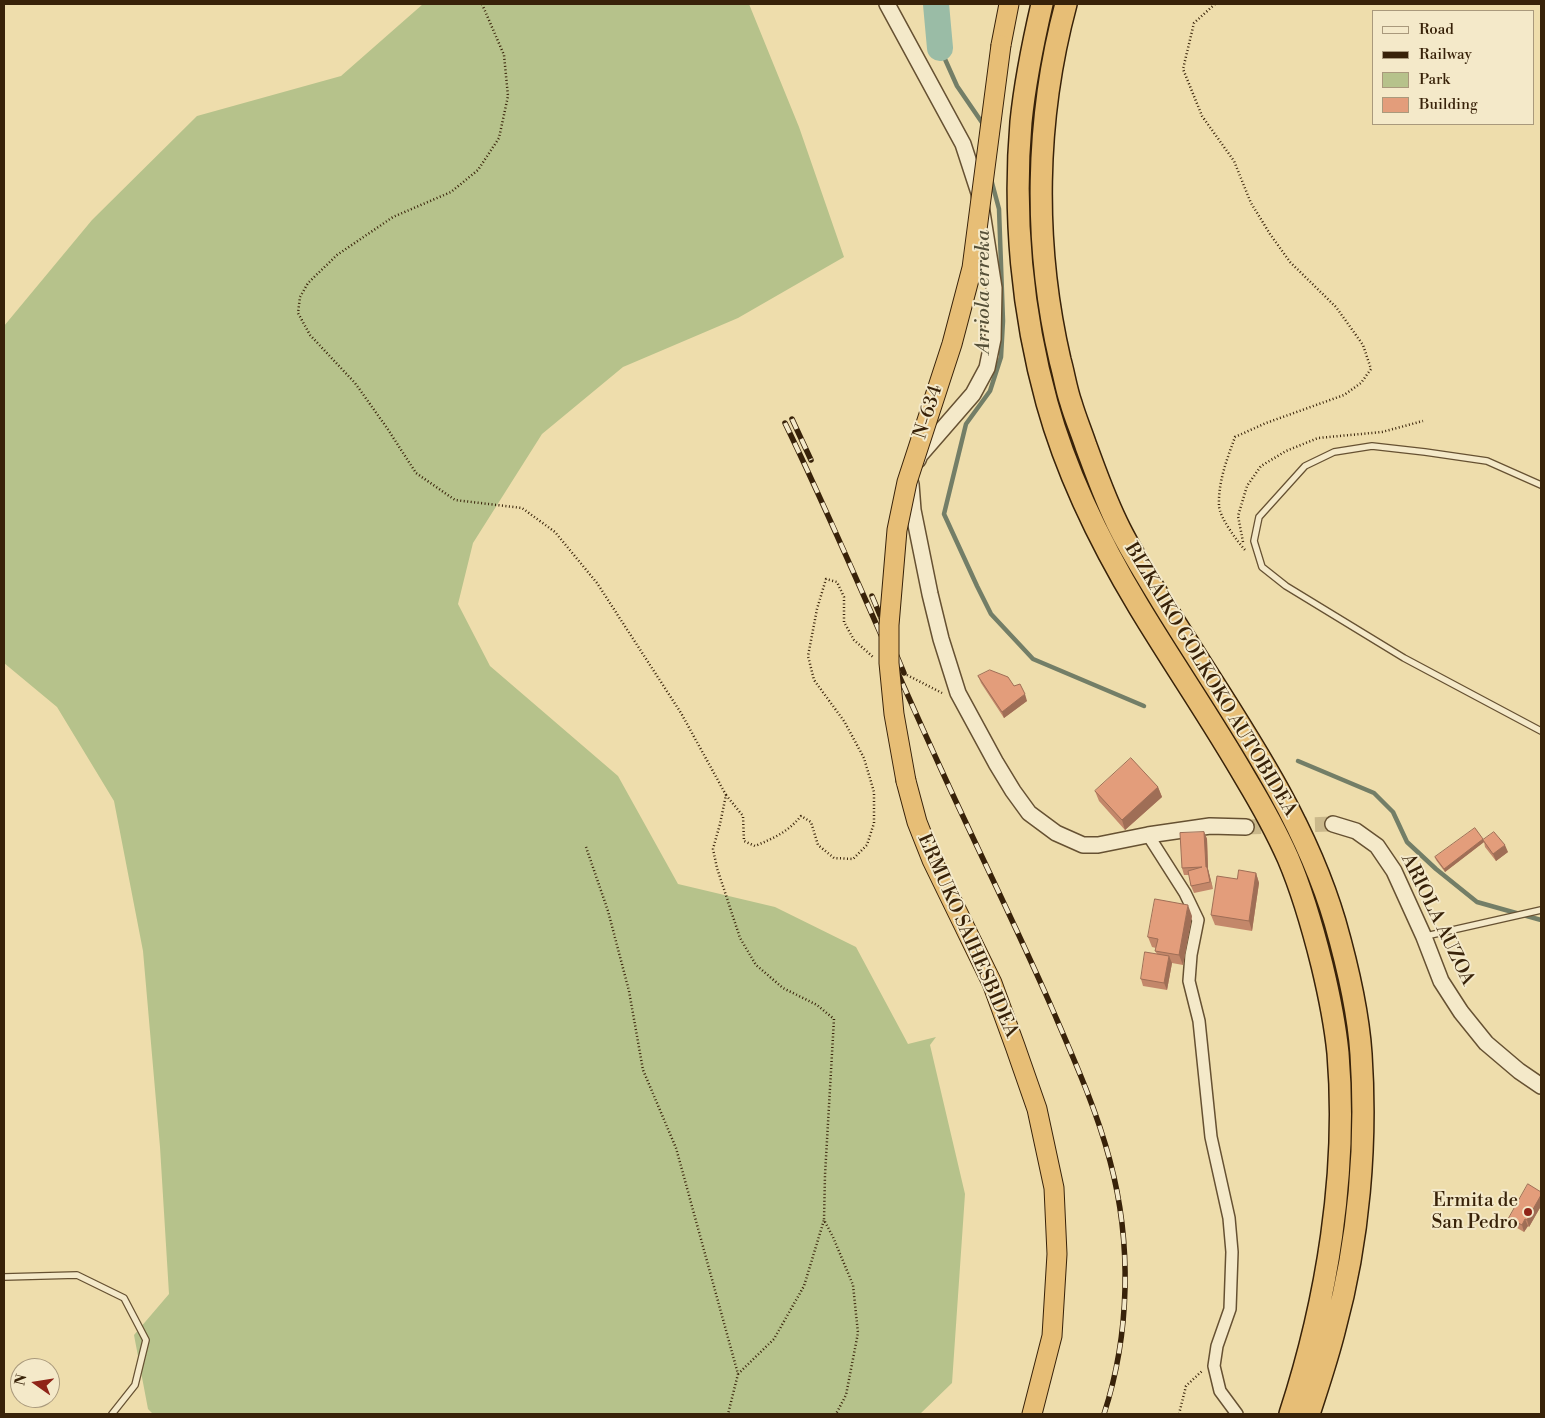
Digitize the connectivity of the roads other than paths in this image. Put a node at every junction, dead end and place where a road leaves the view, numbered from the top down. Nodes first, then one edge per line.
1 (887, 4) edge
2 (1008, 4) edge
3 (1042, 4) edge
4 (1066, 4) edge
5 (1541, 485) edge
6 (1541, 731) edge
7 (906, 781) joint
8 (1333, 824) tunnel mouth
9 (1246, 827) tunnel mouth
10 (1148, 835) junction
11 (1541, 910) edge
12 (1424, 937) junction
13 (1541, 1086) edge
14 (4, 1277) edge
15 (112, 1414) edge
16 (1032, 1414) edge
17 (1237, 1414) edge
18 (1290, 1414) edge
19 (1309, 1414) edge

1 - 10 street
2 - 7 highway, N-634, bridge
3 - 18 highway, BIZKAIKO GOLKOKO AUTOBIDEA
4 - 19 highway, BIZKAIKO GOLKOKO AUTOBIDEA
5 - 6 lane
7 - 16 highway, ERMUKO SAIHESBIDEA
8 - 12 street, ARIOLA AUZOA
9 - 10 street
10 - 17 street
11 - 12 lane
12 - 13 street, ARIOLA AUZOA
14 - 15 lane

